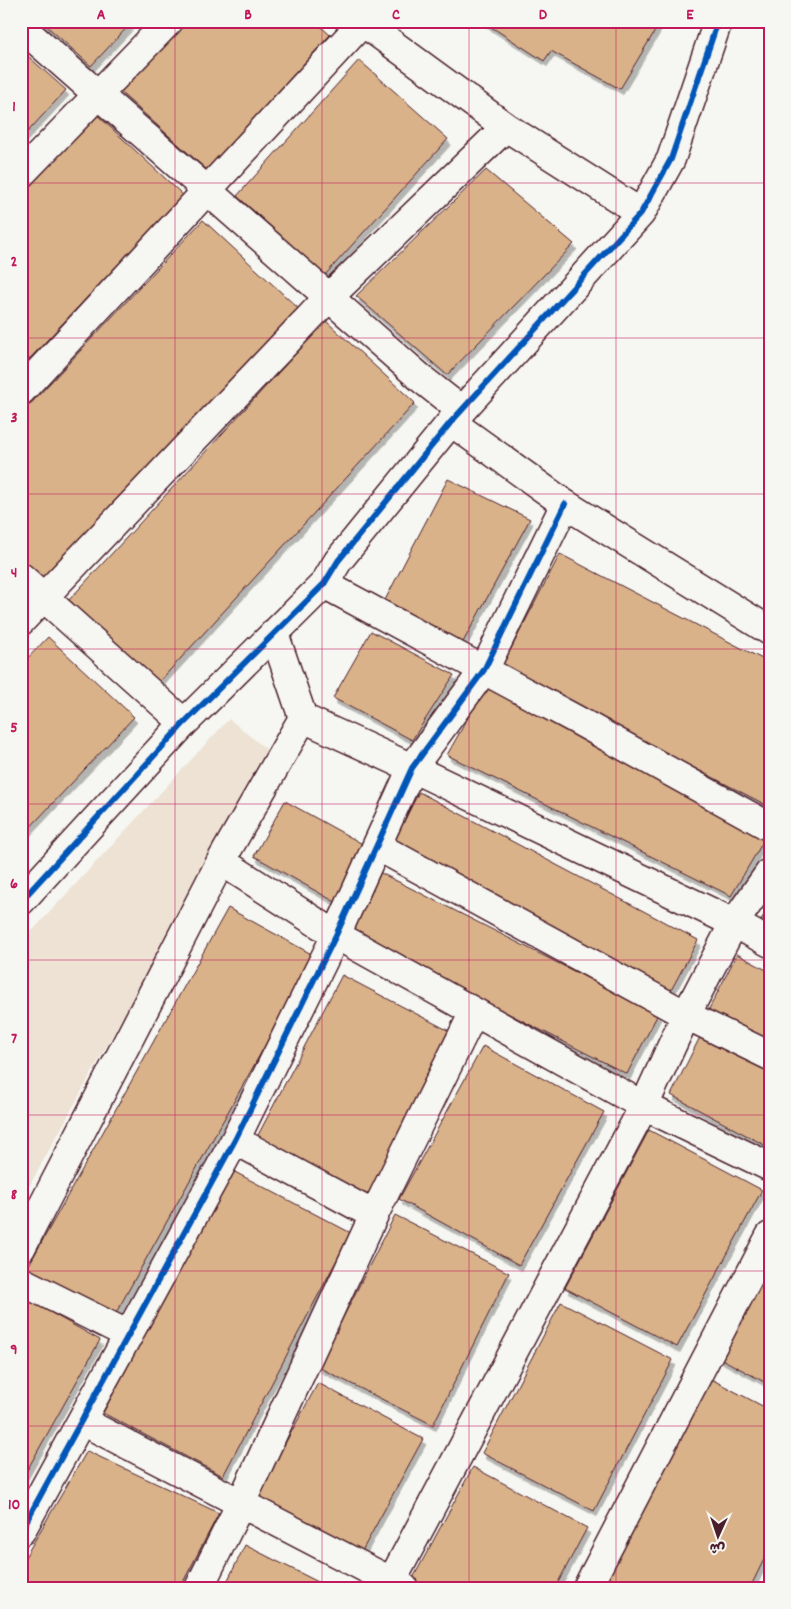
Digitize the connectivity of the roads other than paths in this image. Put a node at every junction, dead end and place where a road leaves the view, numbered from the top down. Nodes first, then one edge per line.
1 (169, 21) edge
2 (718, 21) edge
3 (363, 22) edge
4 (21, 27) edge
5 (99, 96) junction
6 (506, 127) junction
7 (21, 174) edge
8 (207, 190) junction
9 (641, 213) junction
10 (329, 297) junction
11 (21, 391) edge
12 (456, 416) junction
13 (565, 504) junction
14 (21, 577) edge
15 (324, 584) junction
16 (43, 597) junction
17 (21, 621) edge
18 (770, 631) edge
19 (274, 633) junction
20 (484, 670) junction
21 (303, 718) junction
22 (184, 724) junction
23 (412, 768) junction
24 (770, 827) edge
25 (377, 846) junction
26 (221, 861) junction
27 (770, 872) edge
28 (21, 901) edge
29 (734, 923) junction
30 (336, 935) junction
31 (770, 943) edge
32 (474, 1012) junction
33 (686, 1015) junction
34 (770, 1056) edge
35 (644, 1106) junction
36 (235, 1140) junction
37 (770, 1167) edge
38 (374, 1215) junction
39 (770, 1236) edge
40 (21, 1248) edge
41 (21, 1281) edge
42 (129, 1335) junction
43 (82, 1422) junction
44 (241, 1504) junction
45 (21, 1531) edge
46 (395, 1586) edge
47 (199, 1588) edge
48 (587, 1588) edge

1 - 5 street
2 - 9 street
3 - 6 street
3 - 8 street
4 - 5 street
5 - 7 street
5 - 8 street
6 - 9 street
6 - 10 street
8 - 10 street
8 - 11 street
9 - 12 street
10 - 12 street
10 - 16 street
12 - 13 street
12 - 15 street
13 - 18 street
13 - 20 street
14 - 16 street
15 - 19 street
15 - 20 street
16 - 17 street
16 - 22 street
19 - 21 street
19 - 22 street
20 - 23 street
20 - 24 street
21 - 23 street
21 - 26 street
22 - 28 street
23 - 25 street
23 - 29 street
25 - 30 street
25 - 33 street
26 - 30 street
26 - 40 street
27 - 29 street
29 - 31 street
29 - 33 street
30 - 32 street
30 - 36 street
32 - 35 street
32 - 38 street
33 - 34 street
33 - 35 street
35 - 37 street
35 - 46 street
36 - 38 street
36 - 42 street
38 - 44 street
39 - 48 street
41 - 42 street
42 - 43 street
43 - 44 street
43 - 45 street
44 - 46 street
44 - 47 street

